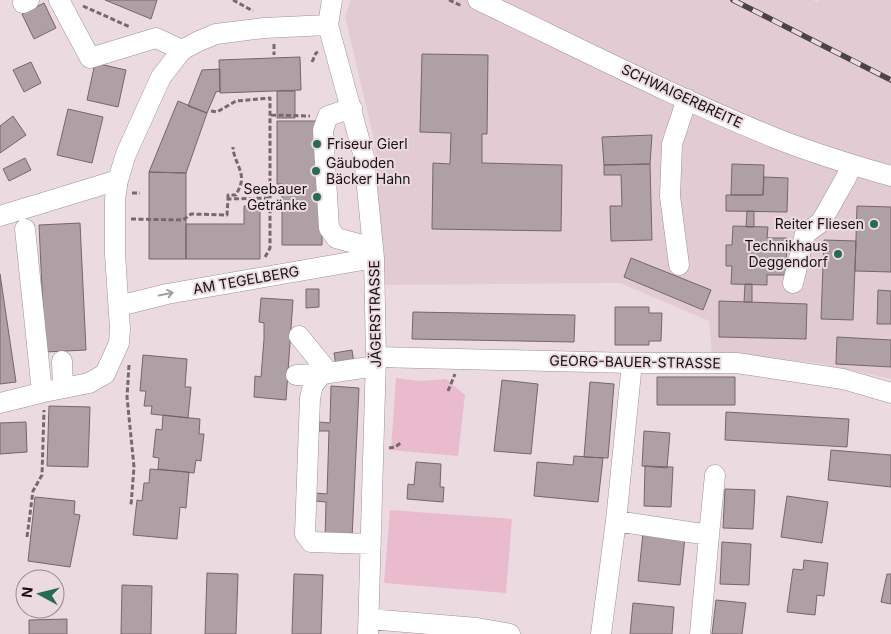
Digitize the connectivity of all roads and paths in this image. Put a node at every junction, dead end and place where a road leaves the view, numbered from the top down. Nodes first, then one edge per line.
1 (60, 0) edge
2 (332, 0) edge
3 (478, 0) edge
4 (81, 5) dead end
5 (328, 25) junction
6 (137, 44) junction
7 (182, 50) junction
8 (688, 100) junction
9 (352, 108) junction
10 (211, 111) dead end
11 (271, 115) junction
12 (328, 116) junction
13 (233, 147) dead end
14 (851, 164) junction
15 (891, 176) edge
16 (118, 180) junction
17 (270, 198) junction
18 (228, 199) junction
19 (0, 216) edge
20 (115, 218) junction
21 (25, 230) dead end
22 (374, 258) junction
23 (678, 265) dead end
24 (793, 283) dead end
25 (258, 284) junction
26 (119, 306) junction
27 (299, 336) dead end
28 (119, 343) junction
29 (62, 361) dead end
30 (376, 362) junction
31 (632, 363) junction
32 (325, 373) junction
33 (296, 375) dead end
34 (54, 390) junction
35 (891, 393) edge
36 (0, 403) edge
37 (715, 475) dead end
38 (131, 505) dead end
39 (616, 521) junction
40 (709, 534) junction
41 (28, 537) dead end
42 (371, 544) junction
43 (369, 626) edge
44 (510, 634) edge
45 (601, 634) edge
46 (700, 634) edge

1 - 6 street
2 - 5 street, JÄGERSTRASSE
3 - 8 street, SCHWAIGERBREITE
4 - 6 path
5 - 7 street
5 - 9 street, JÄGERSTRASSE
6 - 7 street
7 - 16 street
8 - 14 street, SCHWAIGERBREITE
8 - 23 street
9 - 12 street
9 - 22 street, JÄGERSTRASSE
10 - 11 path
11 - 12 path
11 - 17 path
12 - 22 street
13 - 18 path
14 - 15 street, SCHWAIGERBREITE
14 - 24 street
16 - 19 street
16 - 20 street
17 - 18 path
17 - 25 path
18 - 20 path
20 - 26 street
21 - 34 street
22 - 25 street, AM TEGELBERG
22 - 30 street, JÄGERSTRASSE
26 -> 25 street, AM TEGELBERG
26 - 28 street
27 - 32 street
28 - 34 street
28 - 38 path
29 - 34 street
30 - 31 street, GEORG-BAUER-STRASSE
30 - 32 street, GEORG-BAUER-STRASSE
30 - 42 street, JÄGERSTRASSE
31 - 35 street, GEORG-BAUER-STRASSE
31 - 39 street
32 - 33 street, GEORG-BAUER-STRASSE
32 - 42 street
34 - 36 street
34 - 41 path
37 - 40 street
39 - 40 street
39 - 45 street
40 - 46 street
42 - 43 street, JÄGERSTRASSE
43 - 44 street

